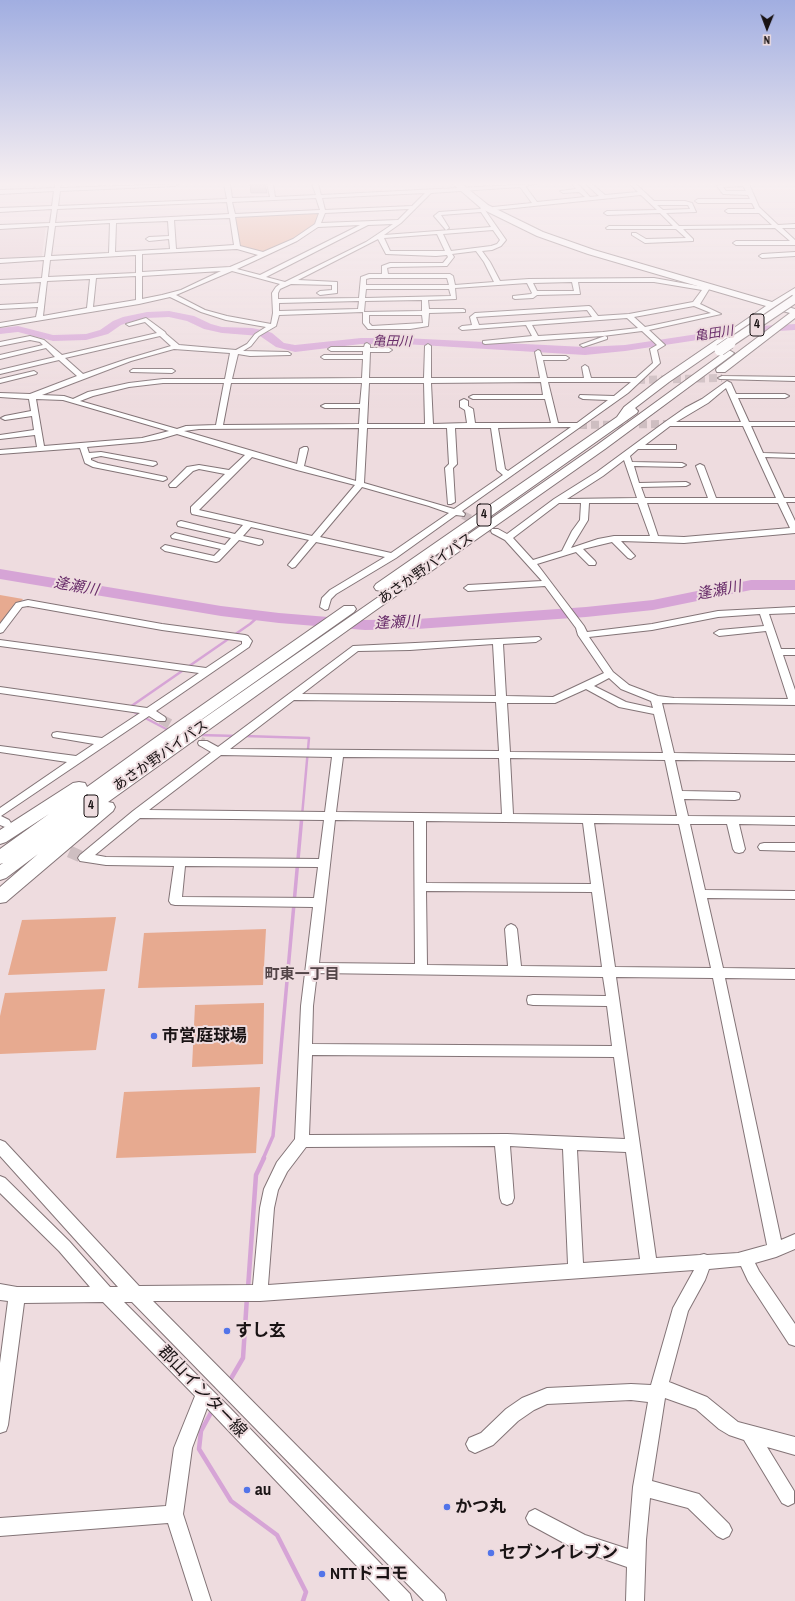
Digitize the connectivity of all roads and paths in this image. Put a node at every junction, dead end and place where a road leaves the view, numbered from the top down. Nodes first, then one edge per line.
1 (48, 258) edge
2 (37, 259) edge
3 (138, 259) edge
4 (253, 259) edge
5 (297, 259) edge
6 (338, 259) edge
7 (450, 259) edge
8 (485, 259) edge
9 (614, 259) edge
10 (627, 259) edge
11 (0, 261) edge
12 (232, 269) junction
13 (139, 274) junction
14 (93, 276) junction
15 (384, 276) junction
16 (261, 277) junction
17 (599, 278) junction
18 (45, 279) junction
19 (529, 281) junction
20 (575, 281) junction
21 (0, 282) edge
22 (288, 283) junction
23 (498, 283) junction
24 (452, 286) junction
25 (363, 287) junction
26 (707, 287) junction
27 (603, 288) dead end
28 (795, 291) edge
29 (275, 293) junction
30 (283, 293) dead end
31 (315, 293) dead end
32 (535, 293) junction
33 (170, 295) junction
34 (515, 297) dead end
35 (362, 299) junction
36 (425, 299) junction
37 (795, 299) edge
38 (276, 301) junction
39 (139, 302) junction
40 (695, 304) junction
41 (775, 304) junction
42 (40, 305) junction
43 (795, 307) edge
44 (0, 308) edge
45 (90, 310) junction
46 (463, 311) dead end
47 (364, 312) junction
48 (425, 312) junction
49 (276, 313) junction
50 (795, 313) edge
51 (629, 316) junction
52 (39, 319) junction
53 (597, 319) junction
54 (129, 324) dead end
55 (528, 324) junction
56 (0, 325) edge
57 (273, 326) junction
58 (476, 327) junction
59 (462, 328) dead end
60 (643, 329) junction
61 (163, 333) junction
62 (603, 334) junction
63 (536, 338) junction
64 (484, 342) dead end
65 (0, 344) edge
66 (583, 345) dead end
67 (48, 346) junction
68 (428, 346) dead end
69 (178, 347) junction
70 (331, 349) dead end
71 (366, 350) junction
72 (389, 350) dead end
73 (237, 352) junction
74 (724, 352) junction
75 (288, 354) dead end
76 (0, 357) edge
77 (59, 357) junction
78 (137, 357) junction
79 (324, 357) dead end
80 (566, 358) dead end
81 (585, 367) dead end
82 (133, 371) junction
83 (172, 371) dead end
84 (0, 372) edge
85 (34, 373) dead end
86 (82, 377) junction
87 (795, 379) edge
88 (427, 380) junction
89 (544, 380) junction
90 (588, 380) junction
91 (638, 380) junction
92 (728, 380) junction
93 (0, 381) edge
94 (228, 381) junction
95 (365, 381) junction
96 (138, 384) junction
97 (607, 385) junction
98 (0, 395) edge
99 (32, 396) junction
100 (733, 396) junction
101 (785, 396) dead end
102 (473, 397) dead end
103 (547, 397) junction
104 (583, 397) dead end
105 (616, 398) junction
106 (73, 401) junction
107 (464, 401) dead end
108 (325, 406) dead end
109 (364, 406) junction
110 (35, 413) junction
111 (5, 418) dead end
112 (618, 421) junction
113 (668, 424) junction
114 (746, 424) junction
115 (795, 424) edge
116 (494, 425) junction
117 (555, 425) junction
118 (579, 425) junction
119 (363, 426) junction
120 (429, 426) junction
121 (451, 426) junction
122 (471, 426) junction
123 (219, 427) junction
124 (176, 431) junction
125 (38, 432) junction
126 (0, 437) edge
127 (83, 446) junction
128 (601, 447) junction
129 (638, 447) junction
130 (673, 447) dead end
131 (304, 448) dead end
132 (41, 449) junction
133 (0, 452) edge
134 (250, 454) junction
135 (86, 456) junction
136 (626, 456) junction
137 (760, 456) junction
138 (795, 456) edge
139 (153, 464) dead end
140 (629, 464) junction
141 (682, 465) dead end
142 (700, 466) dead end
143 (300, 468) junction
144 (230, 473) junction
145 (508, 475) junction
146 (163, 479) dead end
147 (173, 484) dead end
148 (360, 484) junction
149 (686, 484) dead end
150 (636, 485) junction
151 (780, 500) junction
152 (795, 500) edge
153 (557, 501) junction
154 (585, 501) junction
155 (641, 501) junction
156 (713, 501) junction
157 (451, 502) junction
158 (468, 503) junction
159 (432, 504) junction
160 (460, 514) junction
161 (181, 524) dead end
162 (249, 524) junction
163 (795, 530) edge
164 (495, 531) tunnel mouth
165 (175, 536) dead end
166 (237, 537) junction
167 (315, 538) junction
168 (508, 538) junction
169 (614, 539) junction
170 (655, 539) junction
171 (259, 542) dead end
172 (165, 548) dead end
173 (227, 548) junction
174 (577, 548) junction
175 (567, 552) junction
176 (392, 556) junction
177 (631, 556) dead end
178 (532, 563) junction
179 (592, 563) dead end
180 (292, 565) dead end
181 (548, 583) junction
182 (468, 588) dead end
183 (325, 607) dead end
184 (795, 610) edge
185 (764, 611) junction
186 (770, 628) junction
187 (0, 630) edge
188 (582, 632) junction
189 (719, 633) dead end
190 (536, 639) dead end
191 (498, 642) junction
192 (0, 643) edge
193 (778, 652) junction
194 (795, 652) edge
195 (208, 670) junction
196 (610, 674) junction
197 (586, 685) junction
198 (0, 690) edge
199 (290, 697) junction
200 (656, 699) junction
201 (502, 700) junction
202 (795, 702) edge
203 (148, 711) junction
204 (659, 712) junction
205 (161, 719) tunnel mouth
206 (57, 735) dead end
207 (160, 740) junction
208 (183, 740) junction
209 (103, 743) junction
210 (203, 743) tunnel mouth
211 (0, 749) edge
212 (219, 752) junction
213 (338, 754) junction
214 (505, 755) junction
215 (668, 757) junction
216 (795, 758) edge
217 (79, 760) junction
218 (677, 795) junction
219 (735, 796) dead end
220 (136, 814) junction
221 (331, 816) junction
222 (420, 817) junction
223 (508, 817) junction
224 (588, 818) junction
225 (2, 819) edge
226 (683, 819) junction
227 (732, 820) junction
228 (795, 821) edge
229 (0, 838) edge
230 (764, 847) dead end
231 (795, 847) edge
232 (739, 850) dead end
233 (0, 858) edge
234 (180, 862) junction
235 (325, 863) junction
236 (0, 874) edge
237 (421, 887) junction
238 (597, 888) junction
239 (699, 894) junction
240 (795, 895) edge
241 (0, 897) edge
242 (320, 903) junction
243 (511, 929) dead end
244 (311, 968) junction
245 (421, 969) junction
246 (515, 970) junction
247 (608, 972) junction
248 (718, 974) junction
249 (795, 974) edge
250 (534, 1000) dead end
251 (613, 1001) junction
252 (306, 1049) junction
253 (620, 1052) junction
254 (502, 1140) junction
255 (302, 1141) junction
256 (570, 1143) junction
257 (0, 1146) edge
258 (632, 1146) junction
259 (0, 1183) edge
260 (507, 1198) dead end
261 (795, 1241) edge
262 (776, 1250) junction
263 (746, 1259) junction
264 (704, 1261) junction
265 (649, 1266) junction
266 (576, 1271) junction
267 (0, 1292) edge
268 (260, 1293) junction
269 (17, 1295) junction
270 (108, 1295) junction
271 (136, 1295) junction
272 (795, 1338) edge
273 (659, 1391) junction
274 (204, 1394) junction
275 (0, 1425) edge
276 (749, 1433) junction
277 (475, 1444) dead end
278 (795, 1446) edge
279 (642, 1487) junction
280 (788, 1497) dead end
281 (174, 1514) junction
282 (535, 1518) dead end
283 (0, 1527) edge
284 (722, 1530) dead end
285 (637, 1561) junction
286 (202, 1601) edge
287 (403, 1601) edge
288 (438, 1601) edge
289 (635, 1601) edge

1 - 18 street
2 - 11 street
3 - 13 street
4 - 12 street
5 - 16 street
6 - 22 street
7 - 15 street
8 - 23 street
9 - 26 highway
10 - 41 highway
12 - 13 street
12 - 16 street
12 - 33 street
13 - 14 street
13 - 39 street
14 - 18 street
14 - 45 street
15 - 24 street
15 - 25 street
16 - 22 street
17 - 20 street
17 - 26 street
17 - 27 street
18 - 21 street
18 - 42 street
19 - 20 street
19 - 23 street
19 - 32 street
20 - 32 street
22 - 29 street
22 - 31 street
23 - 24 street
24 - 25 street
24 - 36 street
25 - 35 street
26 - 40 street
26 - 41 highway
28 - 41 highway
29 - 30 street
29 - 38 street
32 - 34 street
33 - 39 street
33 - 57 street
35 - 36 street
35 - 38 street
35 - 47 street
36 - 48 street
37 - 74 highway, あさか野バイパス / 4, bridge
38 - 49 street
39 - 45 street
40 - 51 street
40 - 60 street
41 - 43 highway
41 - 50 highway
41 - 112 highway
42 - 44 street
42 - 52 street
43 - 74 highway, あさか野バイパス / 4
45 - 52 street
46 - 48 street
47 - 48 street
47 - 48 street
47 - 49 street
49 - 57 street
50 - 128 highway
51 - 53 street
51 - 60 street
52 - 56 street
53 - 55 street
53 - 58 street
54 - 61 street
55 - 58 street
55 - 63 street
57 - 73 street
58 - 59 street
60 - 62 street
60 - 91 street
61 - 69 street
61 - 77 street
62 - 63 street
62 - 66 street
63 - 64 street
65 - 67 street
67 - 76 street
67 - 77 street
68 - 88 street
69 - 73 street
69 - 78 street
70 - 71 street
71 - 72 street
71 - 79 street
71 - 95 street
73 - 75 street
73 - 94 street
74 - 112 highway, あさか野バイパス / 4
74 - 128 highway, あさか野バイパス / 4
77 - 84 street
77 - 86 street
78 - 82 street
78 - 86 street
80 - 89 street
81 - 90 street
82 - 83 street
82 - 96 street
85 - 93 street
86 - 99 street
87 - 92 street
88 - 89 street
88 - 95 street
88 - 120 street
89 - 90 street
89 - 103 street
90 - 97 street
91 - 97 street
91 - 105 street
92 - 100 street
92 - 113 street
94 - 95 street
94 - 96 street
94 - 123 street
95 - 109 street
96 - 106 street
97 - 105 street
98 - 99 street
99 - 106 street
99 - 110 street
100 - 101 street
100 - 114 street
102 - 103 street
103 - 117 street
104 - 105 street
105 - 118 street
106 - 124 street
107 - 122 street
108 - 109 street
109 - 119 street
110 - 111 street
110 - 125 street
112 - 207 highway, あさか野バイパス / 4
113 - 114 street
113 - 129 street
114 - 115 street
114 - 137 street
116 - 117 street
116 - 122 street
116 - 145 street
117 - 118 street
118 - 145 street
119 - 120 street
119 - 123 street
119 - 148 street
120 - 121 street
121 - 122 street
121 - 157 street
123 - 124 street
124 - 127 street
124 - 134 street
125 - 126 street
125 - 132 street
127 - 132 street
127 - 135 street
128 - 208 highway, あさか野バイパス / 4
129 - 130 street
129 - 136 street
131 - 143 street
132 - 133 street
134 - 143 street
134 - 144 street
135 - 139 street
135 - 146 street
136 - 140 street
136 - 153 street
137 - 138 street
137 - 151 street
140 - 141 street
140 - 150 street
142 - 156 street
143 - 148 street
144 - 147 street
144 - 162 street
145 - 158 street
148 - 159 street
148 - 167 street
149 - 150 street
150 - 155 street
151 - 152 street
151 - 156 street
151 - 163 street
153 - 154 street
153 - 168 street
154 - 155 street
154 - 175 street
155 - 156 street
155 - 170 street
157 - 158 street
157 - 159 street
158 - 160 street
159 - 160 street
160 - 176 street
161 - 166 street
162 - 166 street
162 - 167 street
163 - 170 street
164 - 168 street
165 - 173 street
166 - 171 street
166 - 173 street
167 - 176 street
167 - 180 street
168 - 178 street
169 - 170 street
169 - 174 street
169 - 177 street
172 - 173 street
174 - 175 street
174 - 179 street
175 - 178 street
176 - 183 street
178 - 181 street
181 - 182 street
181 - 188 street
184 - 185 street
185 - 186 street
185 - 188 street
186 - 189 street
186 - 193 street
187 - 195 street
188 - 196 street
190 - 191 street
191 - 199 street
191 - 201 street
192 - 195 street
193 - 194 street
193 - 202 street
195 - 203 street
196 - 197 street
196 - 200 street
197 - 201 street
197 - 204 street
198 - 203 street
199 - 201 street
199 - 212 street
200 - 202 street
200 - 204 street
201 - 214 street
203 - 205 street
203 - 209 street
204 - 215 street
206 - 209 street
207 - 229 highway
207 - 233 highway, あさか野バイパス / 4
208 - 236 highway, あさか野バイパス / 4
208 - 241 highway
209 - 217 street
210 - 212 street
211 - 217 street
212 - 213 street
212 - 220 street
213 - 214 street
213 - 221 street
214 - 215 street
214 - 223 street
215 - 216 street
215 - 218 street
217 - 225 street
218 - 219 street
218 - 226 street
220 - 221 street
220 - 234 street
221 - 222 street
221 - 235 street
222 - 223 street
222 - 237 street
223 - 224 street
224 - 226 street
224 - 238 street
226 - 227 street
226 - 239 street
227 - 228 street
227 - 232 street
230 - 231 street
234 - 235 street
234 - 242 street
235 - 242 street
237 - 238 street
237 - 245 street
238 - 247 street
239 - 240 street
239 - 248 street
242 - 244 street
243 - 246 street
244 - 245 street
244 - 252 street
245 - 246 street
246 - 247 street
247 - 248 street
247 - 251 street
248 - 249 street
248 - 262 street
250 - 251 street
251 - 253 street
252 - 253 street
252 - 255 street
253 - 258 street
254 - 255 street
254 - 256 street
254 - 260 street
255 - 268 street
256 - 258 street
256 - 266 street
257 - 271 street
258 - 265 street
259 - 270 street, 郡山インター線
261 - 262 street
262 - 263 street
263 - 264 street
263 - 272 street
264 - 265 street
264 - 273 street
265 - 266 street
266 - 268 street
267 - 269 street
268 - 271 street
269 - 270 street
269 - 275 street
270 - 271 street
270 - 274 street, 郡山インター線
271 - 288 street
273 - 276 street
273 - 277 street
273 - 279 street
274 - 281 street
274 - 287 street, 郡山インター線
276 - 278 street
276 - 280 street
279 - 284 street
279 - 285 street
281 - 283 street
281 - 286 street
282 - 285 street
285 - 289 street

